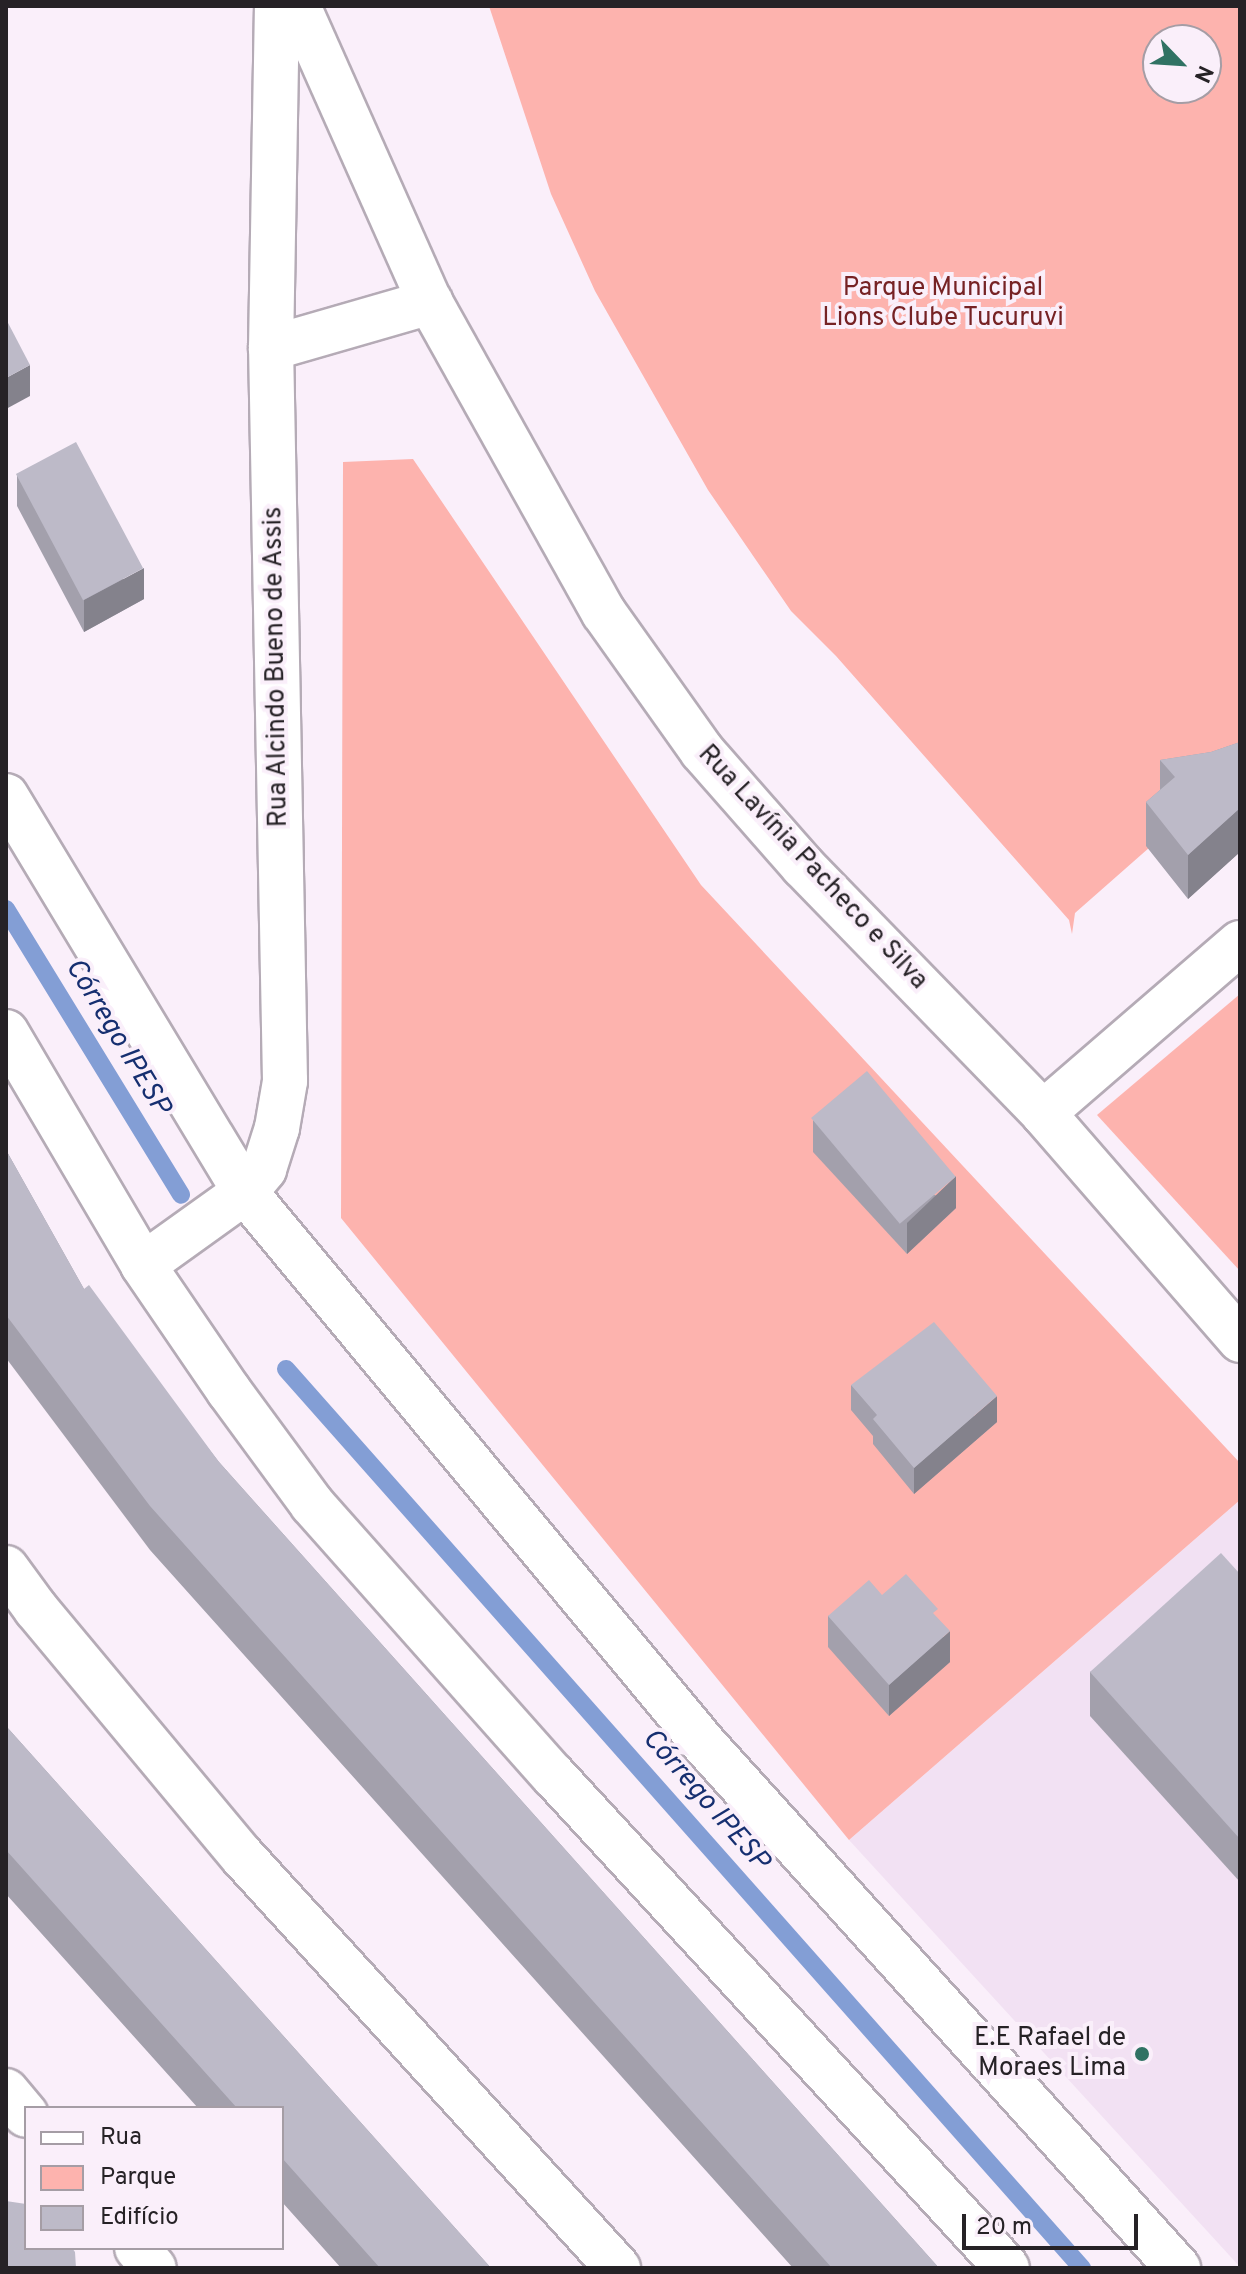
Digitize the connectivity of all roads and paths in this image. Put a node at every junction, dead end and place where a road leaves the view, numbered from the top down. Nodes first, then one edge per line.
1 (277, 6) edge
2 (298, 6) edge
3 (430, 302) junction
4 (271, 348) junction
5 (6, 796) edge
6 (1240, 943) edge
7 (6, 1032) edge
8 (1043, 1113) junction
9 (236, 1199) junction
10 (154, 1258) junction
11 (1240, 1340) edge
12 (6, 1568) edge
13 (6, 2091) edge
14 (24, 2113) edge
15 (139, 2250) edge
16 (154, 2268) edge
17 (618, 2268) edge
18 (1007, 2268) edge
19 (1178, 2268) edge

1 - 4 street, Rua Alcindo Bueno de Assis
2 - 3 street, Rua Lavínia Pacheco e Silva
3 - 4 street
3 - 8 street, Rua Lavínia Pacheco e Silva
4 - 9 street, Rua Alcindo Bueno de Assis
5 - 9 street
6 - 8 street
7 - 10 street
8 - 11 street, Rua Lavínia Pacheco e Silva
9 - 10 street, Rua Alcindo Bueno de Assis
9 - 19 street
10 - 18 street
12 - 17 street
13 - 14 street
15 - 16 street

